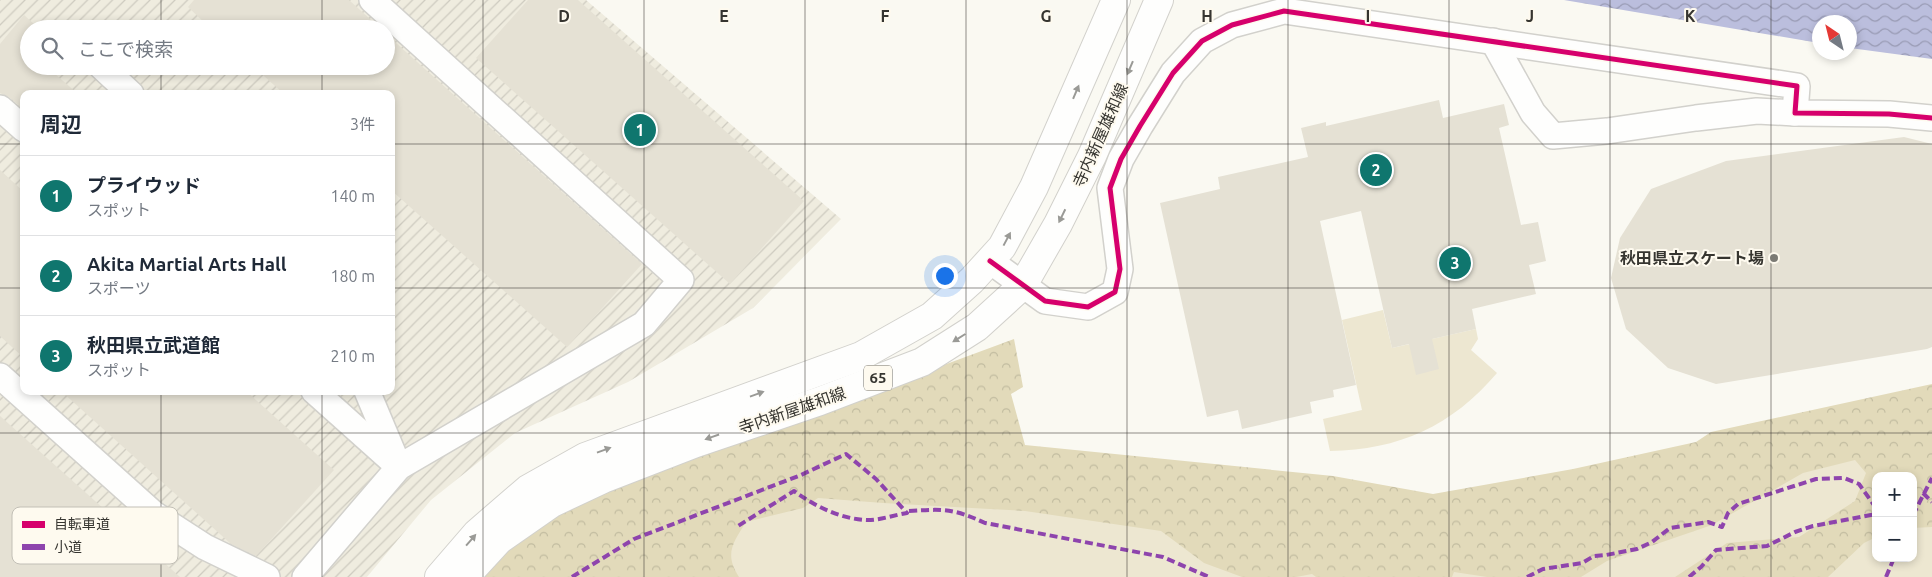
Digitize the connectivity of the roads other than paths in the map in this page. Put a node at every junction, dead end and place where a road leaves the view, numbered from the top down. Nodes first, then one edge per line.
1 (372, 0) edge
2 (1114, 4) edge
3 (1154, 12) edge
4 (394, 20) edge
5 (395, 21) edge
6 (1493, 41) junction
7 (111, 75) edge
8 (127, 90) edge
9 (0, 108) edge
10 (1795, 113) junction
11 (1932, 118) edge
12 (20, 126) edge
13 (990, 261) junction
14 (1022, 285) junction
15 (0, 376) edge
16 (20, 394) edge
17 (21, 395) edge
18 (318, 395) edge
19 (369, 395) edge
20 (399, 467) junction
21 (146, 507) edge
22 (178, 530) edge
23 (268, 577) edge
24 (305, 577) edge
25 (439, 577) edge
26 (465, 577) edge

1 - 4 street
13 -> 2 main road, 寺内新屋雄和線 / 65
3 -> 14 main road, 寺内新屋雄和線 / 65
5 - 20 street
6 - 10 street
6 - 10 street
6 - 14 street
7 - 8 street
9 - 12 street
10 - 11 street
13 - 14 street
25 -> 13 main road, 寺内新屋雄和線 / 65
14 -> 26 main road, 寺内新屋雄和線 / 65
15 - 16 street
17 - 21 street
18 - 20 street
19 - 20 street
20 - 24 street
22 - 23 street

